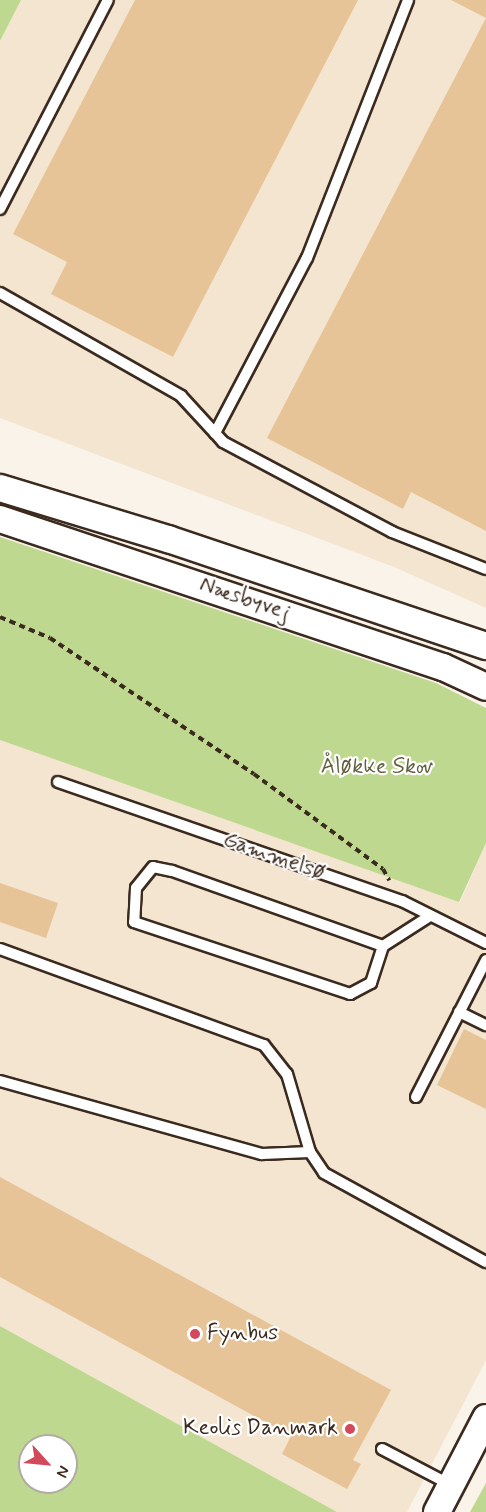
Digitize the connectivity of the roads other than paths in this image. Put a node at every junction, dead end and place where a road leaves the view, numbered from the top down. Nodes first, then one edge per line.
1 (108, 0) edge
2 (408, 0) edge
3 (0, 209) edge
4 (0, 293) edge
5 (215, 433) junction
6 (0, 488) edge
7 (0, 519) edge
8 (486, 569) edge
9 (486, 646) edge
10 (486, 687) edge
11 (58, 782) dead end
12 (430, 916) junction
13 (486, 943) edge
14 (383, 946) junction
15 (0, 949) edge
16 (486, 960) edge
17 (459, 1012) junction
18 (486, 1026) edge
19 (0, 1082) edge
20 (416, 1097) dead end
21 (310, 1152) junction
22 (486, 1262) edge
23 (486, 1418) edge
24 (382, 1449) dead end
25 (451, 1485) junction
26 (437, 1512) edge

1 - 3 lane
2 - 5 lane
4 - 5 lane
5 - 8 lane
6 - 9 street, Næsbyvej
7 - 10 street, Næsbyvej
11 - 12 lane, Gammelsø
12 - 13 lane, Gammelsø
12 - 14 lane
14 - 14 lane
15 - 21 lane
16 - 17 lane
17 - 18 lane
17 - 20 lane
19 - 21 lane
21 - 22 lane
23 - 25 street
24 - 25 lane
25 - 26 street

